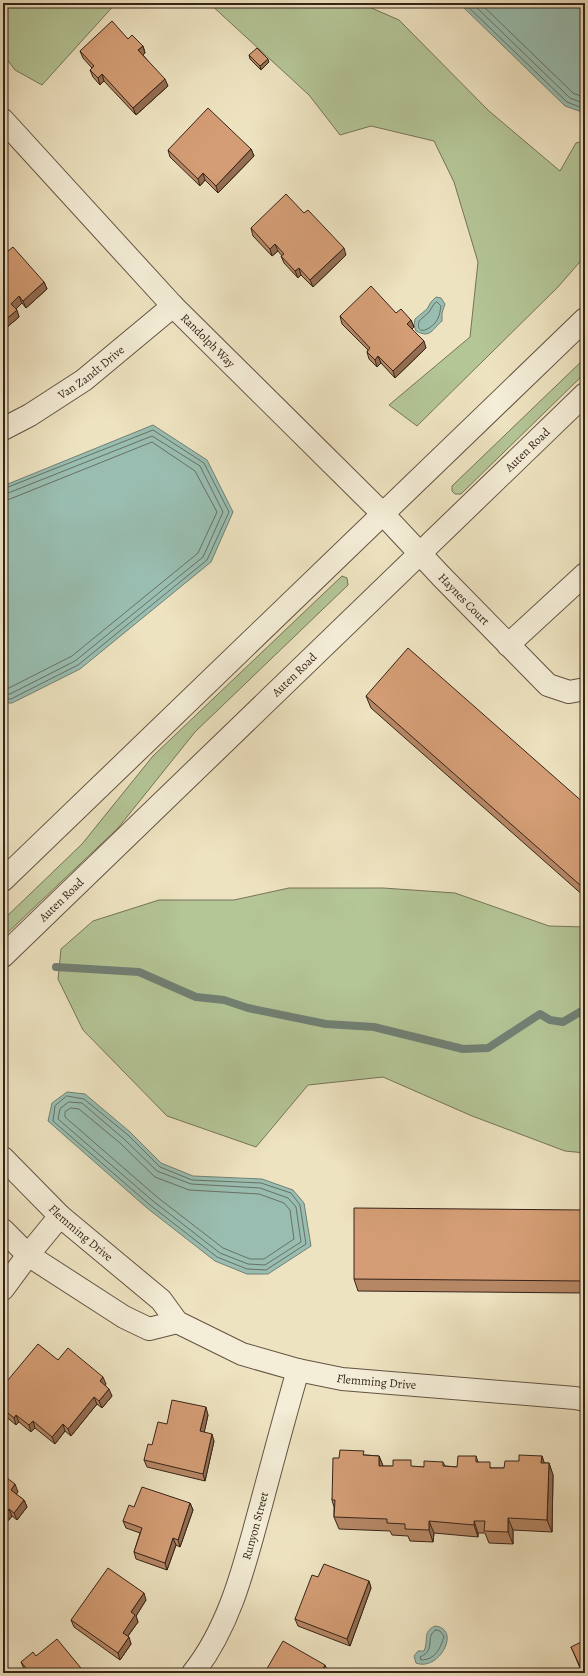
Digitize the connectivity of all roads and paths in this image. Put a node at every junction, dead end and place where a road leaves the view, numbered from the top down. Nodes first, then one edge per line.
1 (3, 120) edge
2 (173, 306) junction
3 (585, 319) edge
4 (585, 394) edge
5 (3, 429) edge
6 (383, 514) junction
7 (419, 554) junction
8 (585, 574) edge
9 (508, 645) junction
10 (585, 689) edge
11 (3, 880) edge
12 (3, 956) edge
13 (3, 1158) edge
14 (60, 1216) junction
15 (3, 1230) edge
16 (28, 1255) junction
17 (3, 1290) edge
18 (177, 1322) junction
19 (298, 1370) junction
20 (585, 1400) edge
21 (193, 1673) edge

1 - 2 street, Randolph Way
2 - 5 street, Van Zandt Drive
2 - 6 street, Randolph Way
3 - 6 street
4 - 7 street, Auten Road
6 - 7 street, Randolph Way
6 - 11 street
7 - 9 street, Haynes Court
7 - 12 street, Auten Road
8 - 9 street
9 - 10 street, Haynes Court
13 - 14 street, Flemming Drive
14 - 16 street
14 - 18 street, Flemming Drive
15 - 16 street
16 - 17 street
16 - 18 street
18 - 19 street, Flemming Drive
19 - 20 street, Flemming Drive
19 - 21 street, Runyon Street

